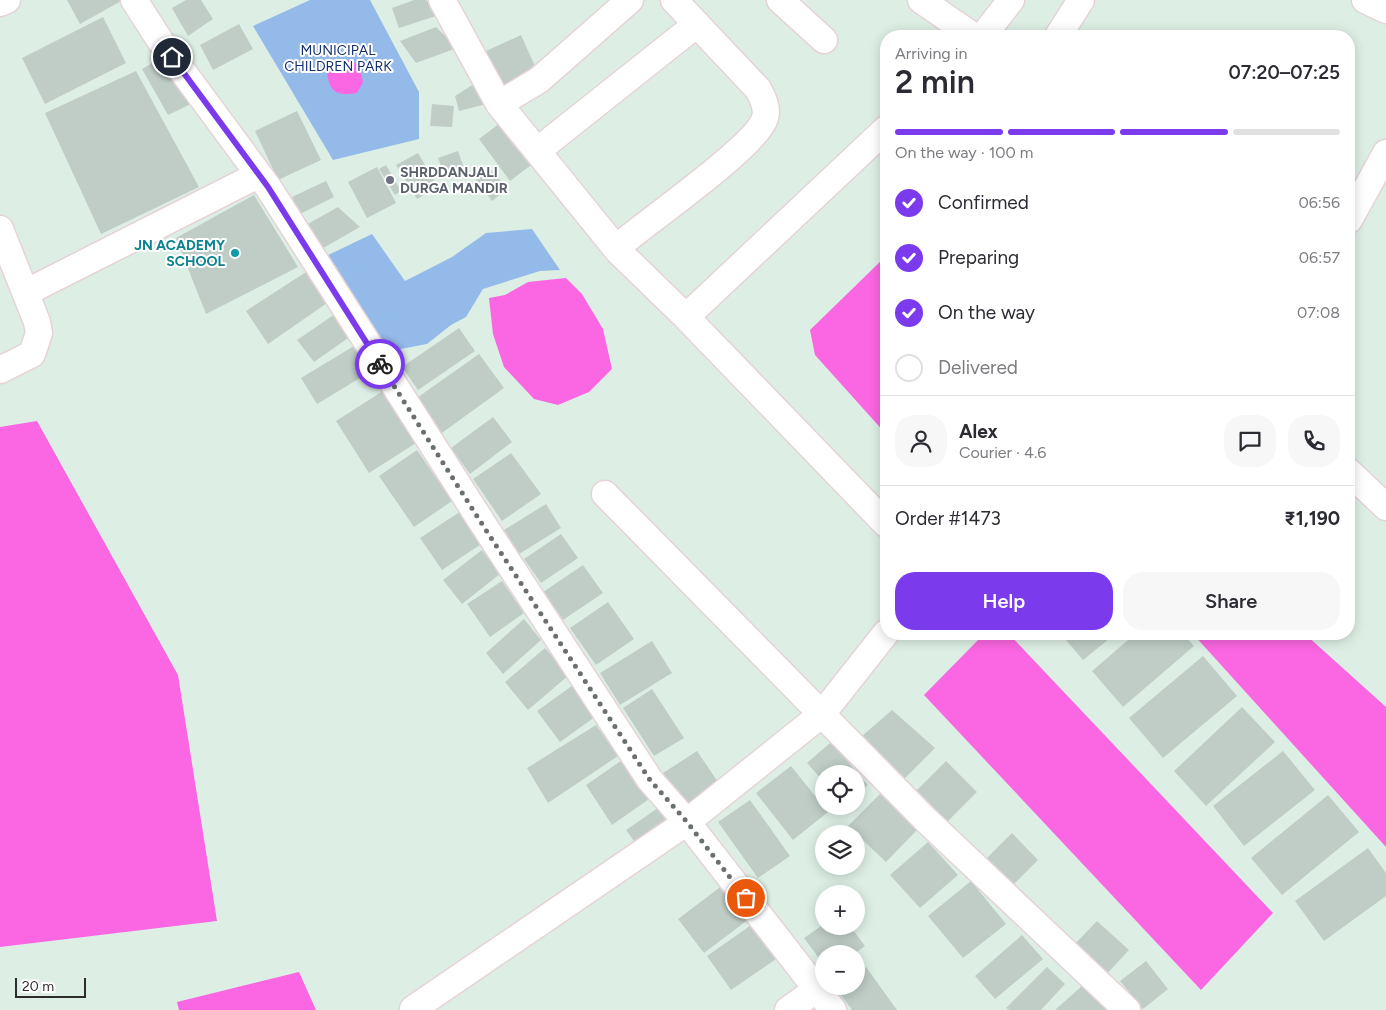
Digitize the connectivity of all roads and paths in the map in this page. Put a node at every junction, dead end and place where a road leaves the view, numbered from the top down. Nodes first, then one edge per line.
1 (7, 0) edge
2 (134, 0) edge
3 (442, 0) edge
4 (630, 0) edge
5 (674, 0) edge
6 (780, 0) edge
7 (921, 0) edge
8 (1012, 0) edge
9 (1081, 0) edge
10 (0, 3) edge
11 (949, 8) edge
12 (697, 24) junction
13 (968, 30) edge
14 (988, 30) edge
15 (1062, 30) edge
16 (824, 40) dead end
17 (499, 104) junction
18 (880, 135) edge
19 (538, 151) junction
20 (1386, 153) edge
21 (258, 175) junction
22 (1355, 209) edge
23 (0, 229) edge
24 (616, 248) junction
25 (26, 292) junction
26 (686, 317) junction
27 (0, 370) edge
28 (1355, 478) edge
29 (605, 494) dead end
30 (1386, 506) edge
31 (880, 518) edge
32 (880, 640) edge
33 (822, 714) junction
34 (687, 822) junction
35 (815, 986) edge
36 (815, 990) edge
37 (822, 995) edge
38 (413, 1009) edge
39 (788, 1010) edge
40 (833, 1010) edge
41 (1127, 1010) edge

1 - 10 street
2 - 21 street
3 - 17 street
4 - 17 street
5 - 12 street
6 - 16 street
7 - 11 street
8 - 14 street
9 - 15 street
11 - 13 street
12 - 19 street
12 - 24 street
17 - 19 street
18 - 26 street
19 - 24 street
20 - 22 street
21 - 25 street
21 - 34 street
23 - 25 street
24 - 26 street
25 - 27 street
26 - 31 street
28 - 30 street
29 - 33 street
32 - 33 street
33 - 34 street
33 - 41 street
34 - 35 street
34 - 38 street
36 - 39 street
37 - 40 street

